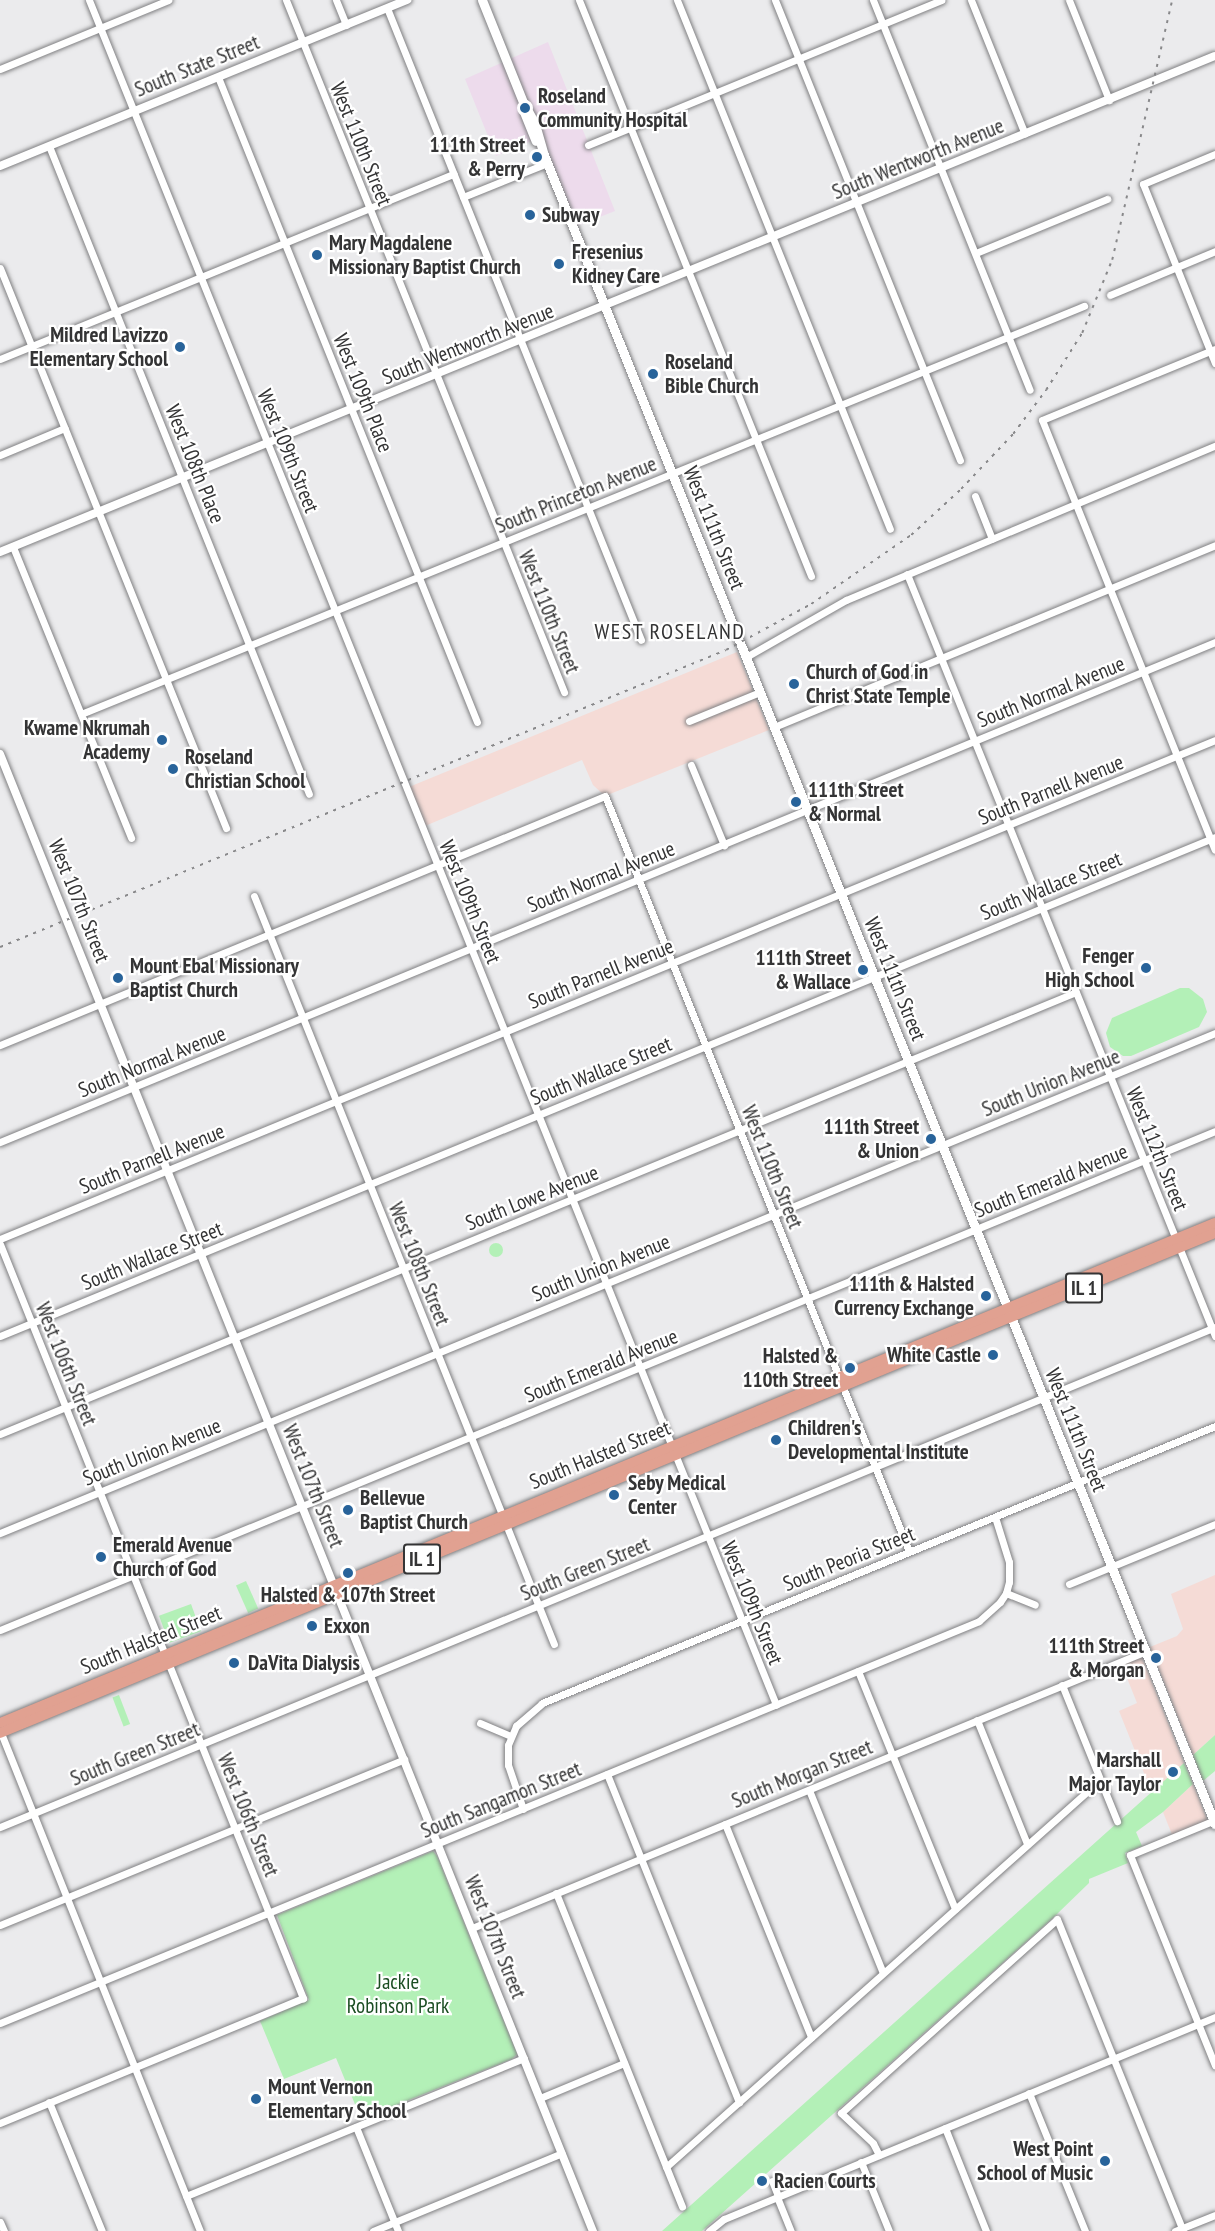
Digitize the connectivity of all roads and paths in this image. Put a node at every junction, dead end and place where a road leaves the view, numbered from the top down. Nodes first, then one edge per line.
1 (89, 0) edge
2 (168, 0) edge
3 (286, 0) edge
4 (336, 0) edge
5 (407, 0) edge
6 (482, 0) edge
7 (579, 0) edge
8 (677, 0) edge
9 (775, 0) edge
10 (873, 0) edge
11 (941, 0) edge
12 (971, 0) edge
13 (1069, 0) edge
14 (387, 8) junction
15 (883, 24) junction
16 (346, 25) junction
17 (100, 28) junction
18 (303, 42) junction
19 (1215, 56) edge
20 (799, 58) junction
21 (0, 69) edge
22 (218, 77) junction
23 (714, 93) junction
24 (1109, 100) junction
25 (134, 111) junction
26 (630, 128) junction
27 (1025, 134) junction
28 (588, 145) dead end
29 (49, 146) junction
30 (1215, 154) edge
31 (548, 163) junction
32 (0, 166) edge
33 (942, 169) junction
34 (454, 174) junction
35 (463, 197) junction
36 (1107, 199) dead end
37 (857, 203) junction
38 (370, 208) junction
39 (773, 238) junction
40 (285, 243) junction
41 (1215, 251) edge
42 (975, 253) junction
43 (1176, 267) junction
44 (0, 268) edge
45 (689, 272) junction
46 (201, 277) junction
47 (1110, 295) dead end
48 (1084, 306) dead end
49 (605, 307) junction
50 (116, 312) junction
51 (1009, 337) junction
52 (521, 342) junction
53 (32, 346) junction
54 (1213, 350) edge
55 (0, 359) edge
56 (1215, 363) edge
57 (925, 371) junction
58 (436, 376) junction
59 (1030, 390) dead end
60 (840, 406) junction
61 (352, 410) junction
62 (65, 428) junction
63 (756, 440) junction
64 (268, 444) junction
65 (1215, 446) edge
66 (0, 455) edge
67 (960, 460) dead end
68 (672, 474) junction
69 (183, 478) junction
70 (975, 496) dead end
71 (1075, 504) junction
72 (587, 508) junction
73 (99, 512) junction
74 (890, 529) dead end
75 (992, 539) junction
76 (503, 542) junction
77 (1215, 545) edge
78 (13, 547) junction
79 (0, 552) edge
80 (907, 574) junction
81 (419, 576) junction
82 (811, 576) dead end
83 (1109, 588) junction
84 (335, 610) junction
85 (641, 640) dead end
86 (1215, 642) edge
87 (250, 645) junction
88 (746, 657) junction
89 (941, 658) junction
90 (1143, 672) junction
91 (166, 679) junction
92 (564, 692) dead end
93 (760, 692) junction
94 (81, 714) junction
95 (689, 721) dead end
96 (477, 722) dead end
97 (774, 727) junction
98 (1215, 740) edge
99 (975, 741) junction
100 (0, 754) edge
101 (1177, 756) junction
102 (691, 765) dead end
103 (309, 794) dead end
104 (808, 810) junction
105 (1009, 825) junction
106 (226, 828) dead end
107 (131, 838) dead end
108 (1213, 838) edge
109 (724, 845) junction
110 (1215, 850) edge
111 (437, 865) junction
112 (639, 880) junction
113 (841, 894) junction
114 (254, 896) dead end
115 (1042, 908) junction
116 (269, 934) junction
117 (471, 949) junction
118 (672, 963) junction
119 (874, 977) junction
120 (1076, 992) junction
121 (100, 1004) junction
122 (302, 1018) junction
123 (504, 1032) junction
124 (1215, 1033) edge
125 (0, 1045) edge
126 (706, 1046) junction
127 (908, 1061) junction
128 (1110, 1076) junction
129 (134, 1087) junction
130 (335, 1101) junction
131 (537, 1115) junction
132 (740, 1130) junction
133 (1215, 1131) edge
134 (0, 1142) edge
135 (942, 1145) junction
136 (1144, 1160) junction
137 (167, 1170) junction
138 (369, 1184) junction
139 (572, 1199) junction
140 (774, 1214) junction
141 (1215, 1223) edge
142 (976, 1230) junction
143 (1215, 1233) edge
144 (0, 1239) edge
145 (0, 1244) edge
146 (1178, 1244) junction
147 (201, 1253) junction
148 (403, 1269) junction
149 (605, 1284) junction
150 (808, 1299) junction
151 (1010, 1313) junction
152 (32, 1323) junction
153 (1214, 1330) edge
154 (0, 1336) edge
155 (234, 1338) junction
156 (437, 1353) junction
157 (639, 1368) junction
158 (841, 1382) junction
159 (1044, 1398) junction
160 (66, 1407) junction
161 (268, 1422) junction
162 (1215, 1426) edge
163 (0, 1434) edge
164 (471, 1437) junction
165 (673, 1451) junction
166 (875, 1467) junction
167 (1078, 1482) junction
168 (100, 1492) junction
169 (302, 1506) junction
170 (995, 1517) junction
171 (505, 1520) junction
172 (1215, 1524) edge
173 (0, 1533) edge
174 (707, 1536) junction
175 (909, 1551) junction
176 (1112, 1567) junction
177 (134, 1576) junction
178 (1069, 1584) dead end
179 (336, 1590) junction
180 (1006, 1593) junction
181 (1035, 1605) dead end
182 (539, 1606) junction
183 (741, 1621) junction
184 (0, 1630) edge
185 (554, 1644) dead end
186 (1146, 1651) junction
187 (167, 1659) junction
188 (858, 1671) junction
189 (370, 1675) junction
190 (1062, 1685) junction
191 (776, 1705) junction
192 (977, 1720) junction
193 (480, 1723) dead end
194 (0, 1730) edge
195 (510, 1736) junction
196 (201, 1744) junction
197 (892, 1755) junction
198 (404, 1759) junction
199 (607, 1774) junction
200 (1100, 1780) junction
201 (809, 1790) junction
202 (523, 1809) junction
203 (33, 1813) junction
204 (1117, 1821) dead end
205 (1215, 1822) edge
206 (725, 1824) junction
207 (0, 1827) edge
208 (235, 1828) junction
209 (438, 1843) junction
210 (1027, 1844) junction
211 (641, 1858) junction
212 (556, 1893) junction
213 (67, 1897) junction
214 (955, 1909) junction
215 (269, 1913) junction
216 (0, 1925) edge
217 (472, 1928) junction
218 (883, 1973) junction
219 (100, 1982) junction
220 (1215, 2017) edge
221 (0, 2023) edge
222 (1198, 2024) junction
223 (811, 2037) junction
224 (524, 2058) junction
225 (1113, 2059) junction
226 (624, 2063) junction
227 (1215, 2066) edge
228 (135, 2067) junction
229 (1029, 2093) junction
230 (540, 2098) junction
231 (49, 2102) junction
232 (739, 2102) junction
233 (0, 2122) edge
234 (356, 2127) junction
235 (945, 2128) junction
236 (562, 2153) junction
237 (879, 2155) junction
238 (861, 2162) junction
239 (666, 2167) junction
240 (772, 2181) dead end
241 (186, 2196) junction
242 (778, 2197) junction
243 (682, 2207) dead end
244 (1215, 2215) edge
245 (0, 2222) edge
246 (394, 2222) junction
247 (1180, 2230) edge
248 (4, 2231) edge
249 (102, 2231) edge
250 (200, 2231) edge
251 (373, 2231) edge
252 (398, 2231) edge
253 (593, 2231) edge
254 (709, 2231) edge
255 (791, 2231) edge
256 (889, 2231) edge
257 (986, 2231) edge
258 (1085, 2231) edge

1 - 17 street, West 109th Street
2 - 17 street
3 - 18 street, West 110th Street
4 - 16 street
5 - 14 street, South State Street
6 - 31 main road, West 111th Street
7 - 26 street
8 - 23 street
9 - 20 street
10 - 15 street
11 - 15 street
12 - 27 street
13 - 24 street
14 - 16 street, South State Street
14 - 34 street
15 - 20 street
15 - 33 street
16 - 18 street, South State Street
17 - 21 street
17 - 25 street, West 109th Street
18 - 22 street, South State Street
18 - 38 street, West 110th Street
19 - 24 street, South Wentworth Avenue
20 - 23 street
20 - 37 street
22 - 25 street, South State Street
22 - 40 street, West 109th Place
23 - 26 street
23 - 39 street
24 - 27 street, South Wentworth Avenue
25 - 29 street, South State Street
25 - 46 street, West 109th Street
26 - 28 street
26 - 45 street
27 - 33 street, South Wentworth Avenue
29 - 32 street, South State Street
29 - 50 street, West 108th Place
30 - 43 street
31 - 35 street
31 - 49 main road, West 111th Street
33 - 37 street, South Wentworth Avenue
33 - 42 street
34 - 35 street
34 - 38 street
35 - 52 street
36 - 42 street
37 - 39 street, South Wentworth Avenue
37 - 57 street
38 - 40 street
38 - 58 street, West 110th Street
39 - 45 street, South Wentworth Avenue
39 - 60 street
40 - 46 street
40 - 61 street, West 109th Place
41 - 43 street
42 - 51 street
43 - 47 street
43 - 54 street
44 - 53 street
45 - 49 street, South Wentworth Avenue
45 - 63 street
46 - 50 street
46 - 64 street, West 109th Street
48 - 51 street, South Princeton Avenue
49 - 52 street, South Wentworth Avenue
49 - 68 main road, West 111th Street
50 - 53 street
50 - 69 street, West 108th Place
51 - 57 street, South Princeton Avenue
51 - 59 street
52 - 58 street, South Wentworth Avenue
52 - 72 street
53 - 55 street
53 - 62 street
54 - 56 street
54 - 71 street
57 - 60 street, South Princeton Avenue
57 - 67 street
58 - 61 street, South Wentworth Avenue
58 - 76 street, West 110th Street
60 - 63 street, South Princeton Avenue
60 - 74 street
61 - 64 street, South Wentworth Avenue
61 - 81 street, West 109th Place
62 - 66 street
62 - 73 street
63 - 68 street, South Princeton Avenue
63 - 82 street
64 - 69 street, South Wentworth Avenue
64 - 84 street, West 109th Street
65 - 71 street
68 - 72 street, South Princeton Avenue
68 - 88 main road, West 111th Street
69 - 73 street, South Wentworth Avenue
69 - 87 street, West 108th Place
70 - 75 street
71 - 75 street
71 - 83 street
72 - 76 street, South Princeton Avenue
72 - 85 street
73 - 78 street, South Wentworth Avenue
73 - 91 street
75 - 80 street
76 - 81 street, South Princeton Avenue
76 - 92 street, West 110th Street
77 - 83 street
78 - 79 street, South Wentworth Avenue
78 - 94 street
80 - 88 street
80 - 89 street, West 112th Street
81 - 84 street, South Princeton Avenue
81 - 96 street, West 109th Place
83 - 89 street
83 - 90 street
84 - 87 street, South Princeton Avenue
84 - 111 street, West 109th Street
86 - 90 street, South Normal Avenue
87 - 91 street, South Princeton Avenue
87 - 103 street, West 108th Place
88 - 93 main road, West 111th Street
89 - 97 street
89 - 99 street, West 112th Street
90 - 99 street, South Normal Avenue
90 - 101 street
91 - 94 street, South Princeton Avenue
91 - 106 street
93 - 95 street
93 - 97 main road, West 111th Street
94 - 107 street
97 - 104 main road, West 111th Street
98 - 101 street, South Parnell Avenue
99 - 104 street, South Normal Avenue
99 - 105 street, West 112th Street
100 - 121 street, West 107th Street
101 - 105 street, South Parnell Avenue
101 - 108 street
102 - 109 street
104 - 109 street, South Normal Avenue
104 - 113 main road, West 111th Street
105 - 113 street, South Parnell Avenue
105 - 115 street, West 112th Street
108 - 110 street
108 - 115 street, South Wallace Street
109 - 112 street, South Normal Avenue
111 - 112 street, West 110th Street
111 - 116 street
111 - 117 street, West 109th Street
112 - 117 street, South Normal Avenue
112 - 118 street, West 110th Street
113 - 118 street, South Parnell Avenue
113 - 119 main road, West 111th Street
114 - 116 street, West 108th Street
115 - 119 street, South Wallace Street
115 - 120 street, West 112th Street
116 - 121 street
116 - 122 street, West 108th Street
117 - 122 street, South Normal Avenue
117 - 123 street, West 109th Street
118 - 123 street, South Parnell Avenue
118 - 126 street, West 110th Street
119 - 126 street, South Wallace Street
119 - 127 main road, West 111th Street
120 - 127 street, South Lowe Avenue
120 - 128 street, West 112th Street
121 - 125 street
121 - 129 street, West 107th Street
122 - 129 street, South Normal Avenue
122 - 130 street, West 108th Street
123 - 130 street, South Parnell Avenue
123 - 131 street, West 109th Street
124 - 128 street, South Union Avenue
126 - 131 street, South Wallace Street
126 - 132 street, West 110th Street
127 - 132 street, South Lowe Avenue
127 - 135 main road, West 111th Street
128 - 135 street, South Union Avenue
128 - 136 street, West 112th Street
129 - 134 street, South Normal Avenue
129 - 137 street, West 107th Street
130 - 137 street, South Parnell Avenue
130 - 138 street, West 108th Street
131 - 138 street, South Wallace Street
131 - 139 street, West 109th Street
132 - 139 street, South Lowe Avenue
132 - 140 street, West 110th Street
133 - 136 street, South Emerald Avenue
135 - 140 street, South Union Avenue
135 - 142 main road, West 111th Street
136 - 142 street, South Emerald Avenue
136 - 146 street, West 112th Street
137 - 144 street, South Parnell Avenue
137 - 147 street, West 107th Street
138 - 147 street, South Wallace Street
138 - 148 street, West 108th Street
139 - 148 street, South Lowe Avenue
139 - 149 street, West 109th Street
140 - 149 street, South Union Avenue
140 - 150 street, West 110th Street
141 - 146 main road, South Halsted Street / IL 1
142 - 150 street, South Emerald Avenue
142 - 151 main road, West 111th Street
143 - 146 main road, South Halsted Street / IL 1
145 - 152 street, West 106th Street
146 - 151 main road, South Halsted Street / IL 1
146 - 153 street, West 112th Street
147 - 152 street, South Wallace Street
147 - 155 street, West 107th Street
148 - 155 street, South Lowe Avenue
148 - 156 street, West 108th Street
149 - 156 street, South Union Avenue
149 - 157 street, West 109th Street
150 - 157 street, South Emerald Avenue
150 - 158 street, West 110th Street
151 - 158 main road, South Halsted Street / IL 1
151 - 159 main road, West 111th Street
152 - 154 street, South Wallace Street
152 - 160 street, West 106th Street
153 - 159 street, South Green Street
155 - 160 street, South Lowe Avenue
155 - 161 street, West 107th Street
156 - 161 street, South Union Avenue
156 - 164 street, West 108th Street
157 - 164 street, South Emerald Avenue
157 - 165 street, West 109th Street
158 - 165 main road, South Halsted Street / IL 1
158 - 166 street, West 110th Street
159 - 166 street, South Green Street
159 - 167 main road, West 111th Street
160 - 163 street, South Lowe Avenue
160 - 168 street, West 106th Street
161 - 168 street, South Union Avenue
161 - 169 street, West 107th Street
162 - 167 street, South Peoria Street
164 - 169 street, South Emerald Avenue
164 - 171 street, West 108th Street
165 - 171 main road, South Halsted Street / IL 1
165 - 174 street, West 109th Street
166 - 174 street, South Green Street
166 - 175 street, West 110th Street
167 - 170 street, South Peoria Street
167 - 176 main road, West 111th Street
168 - 173 street, South Union Avenue
168 - 177 street, West 106th Street
169 - 177 street, South Emerald Avenue
169 - 179 street, West 107th Street
170 - 175 street, South Peoria Street
170 - 180 street
171 - 179 main road, South Halsted Street / IL 1
171 - 182 street, West 108th Street
172 - 176 street
174 - 182 street, South Green Street
174 - 183 street, West 109th Street
175 - 183 street, South Peoria Street
176 - 178 street
176 - 186 main road, West 111th Street
177 - 184 street, South Emerald Avenue
177 - 187 street, West 106th Street
179 - 187 main road, South Halsted Street / IL 1
179 - 189 street, West 107th Street
180 - 181 street
180 - 188 street, South Sangamon Street
182 - 185 street, West 108th Street
182 - 189 street, South Green Street
183 - 191 street, West 109th Street
183 - 195 street, South Peoria Street
186 - 190 street, South Morgan Street
186 - 205 main road, West 111th Street
187 - 194 main road, South Halsted Street / IL 1
187 - 196 street, West 106th Street
188 - 191 street, South Sangamon Street
188 - 197 street
189 - 196 street, South Green Street
189 - 198 street, West 107th Street
190 - 192 street, South Morgan Street
190 - 200 street
191 - 199 street, South Sangamon Street
192 - 197 street, South Morgan Street
192 - 210 street
193 - 195 street
194 - 203 street
195 - 202 street
196 - 203 street, South Green Street
196 - 208 street, West 106th Street
197 - 201 street, South Morgan Street
197 - 214 street
198 - 208 street
198 - 209 street, West 107th Street
199 - 202 street, South Sangamon Street
199 - 211 street
200 - 204 street
200 - 210 street
201 - 206 street, South Morgan Street
201 - 218 street
202 - 209 street, South Sangamon Street
203 - 207 street, South Green Street
203 - 213 street
205 - 222 street
206 - 211 street, South Morgan Street
206 - 223 street
208 - 213 street
208 - 215 street, West 106th Street
209 - 215 street, South Sangamon Street
209 - 217 street, West 107th Street
210 - 214 street
211 - 212 street, South Morgan Street
211 - 232 street
212 - 217 street, South Morgan Street
212 - 226 street
213 - 216 street
213 - 219 street
214 - 218 street
215 - 219 street, South Sangamon Street
215 - 228 street, West 106th Street
217 - 224 street, West 107th Street
218 - 223 street
219 - 221 street, South Sangamon Street
219 - 228 street
220 - 222 street
222 - 225 street
222 - 227 street
223 - 232 street
224 - 230 street, West 107th Street
224 - 234 street
225 - 229 street
225 - 237 street
225 - 247 street
226 - 230 street
226 - 239 street
228 - 231 street
228 - 241 street
229 - 235 street
229 - 258 street
230 - 236 street, West 107th Street
231 - 233 street
231 - 249 street
232 - 239 street
234 - 241 street
234 - 246 street
235 - 237 street
235 - 257 street
236 - 246 street
236 - 253 street, West 107th Street
237 - 238 street
238 - 242 street
238 - 256 street
239 - 243 street
240 - 242 street
241 - 250 street
242 - 254 street
242 - 255 street
244 - 247 street
245 - 248 street
246 - 251 street
246 - 252 street

